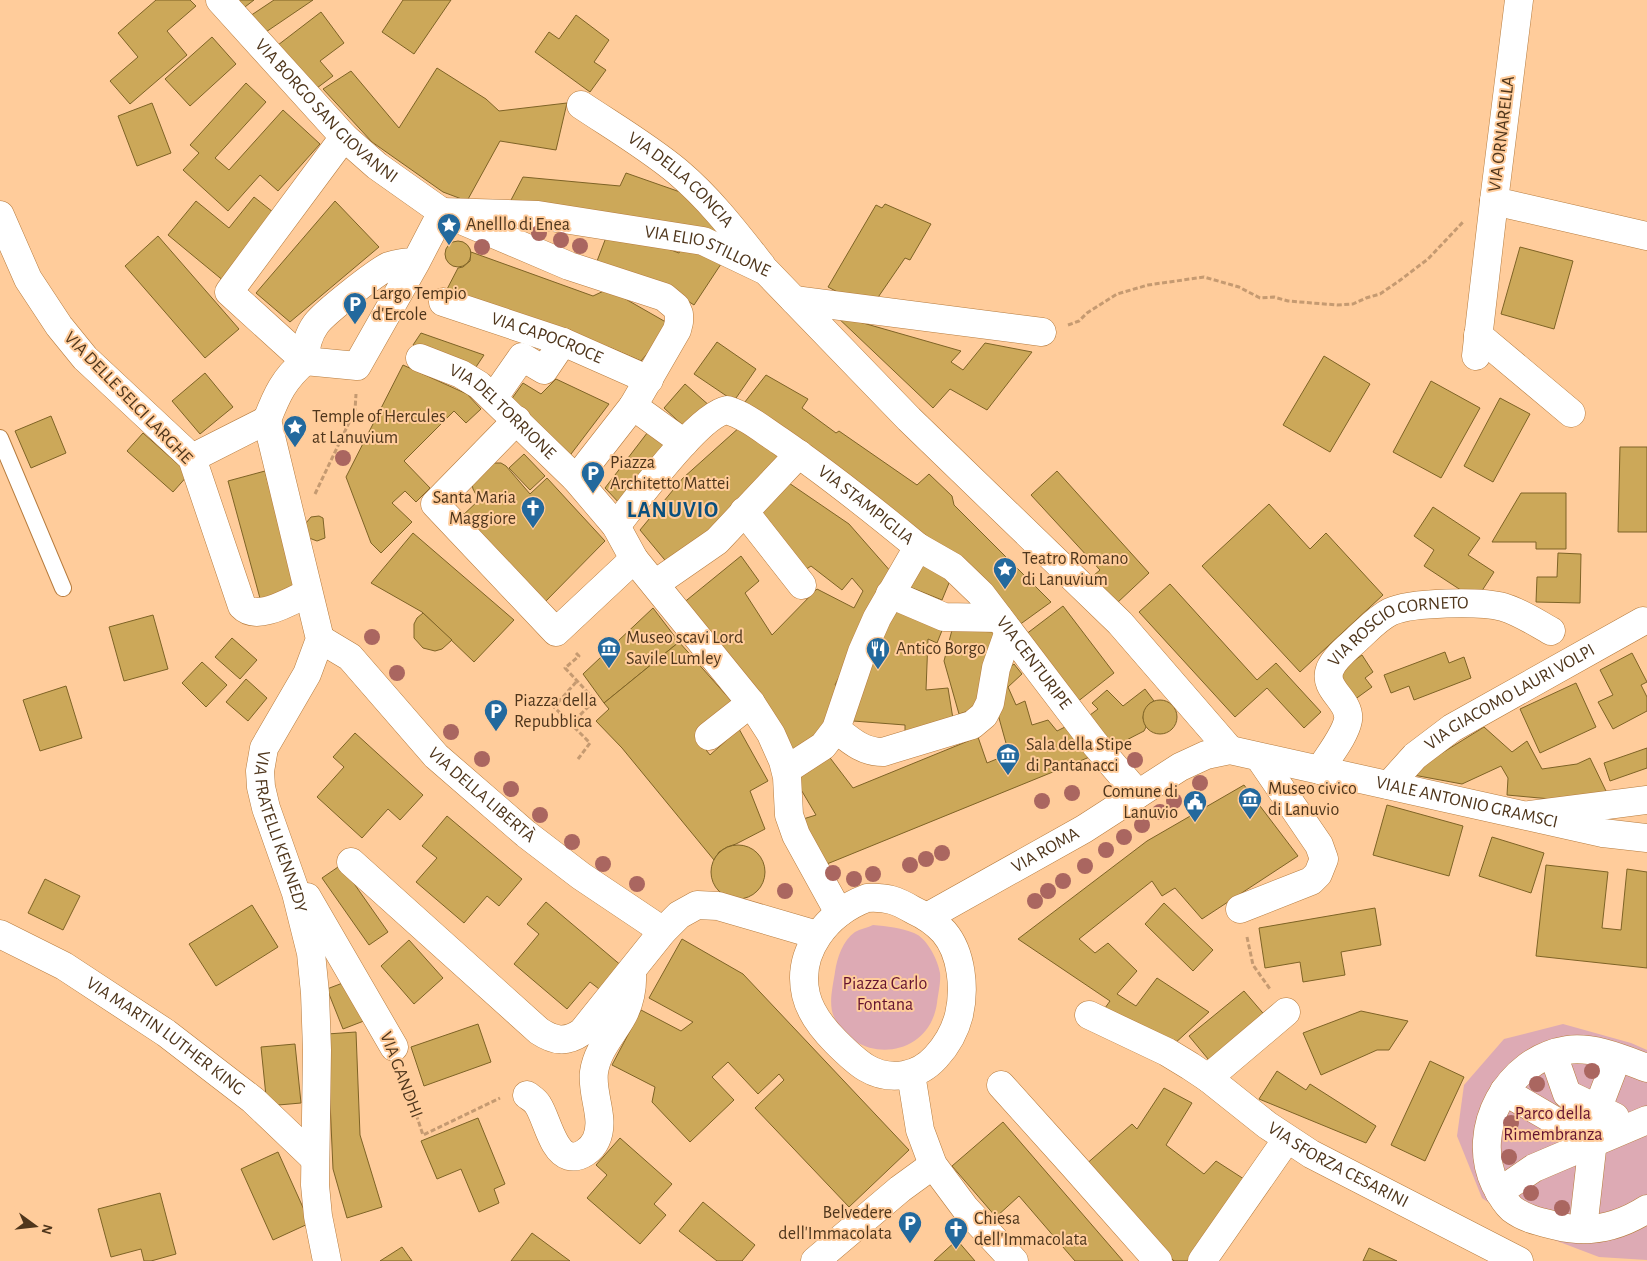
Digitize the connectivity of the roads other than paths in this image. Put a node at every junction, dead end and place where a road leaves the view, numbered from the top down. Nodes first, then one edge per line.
1 (220, 0) edge
2 (1519, 0) edge
3 (581, 105) dead end
4 (344, 137) junction
5 (1493, 210) junction
6 (442, 212) junction
7 (1, 219) edge
8 (1647, 236) edge
9 (416, 262) junction
10 (766, 271) junction
11 (794, 300) junction
12 (443, 302) dead end
13 (1042, 332) road end
14 (562, 342) junction
15 (420, 358) dead end
16 (305, 361) junction
17 (648, 380) junction
18 (494, 397) junction
19 (633, 406) junction
20 (1571, 413) dead end
21 (267, 420) junction
22 (516, 420) junction
23 (0, 438) edge
24 (684, 443) junction
25 (799, 454) junction
26 (192, 458) junction
27 (576, 479) junction
28 (744, 511) junction
29 (616, 526) junction
30 (918, 546) junction
31 (634, 558) junction
32 (655, 584) junction
33 (802, 585) dead end
34 (63, 588) dead end
35 (308, 593) junction
36 (890, 594) junction
37 (1642, 621) dead end
38 (1004, 625) junction
39 (1550, 631) dead end
40 (320, 639) junction
41 (751, 703) junction
42 (836, 729) junction
43 (709, 736) dead end
44 (1230, 750) junction
45 (1259, 757) junction
46 (786, 770) junction
47 (1320, 770) junction
48 (1389, 785) junction
49 (1138, 794) junction
50 (1647, 800) edge
51 (1527, 815) junction
52 (1647, 838) edge
53 (280, 849) junction
54 (351, 862) dead end
55 (1240, 909) road end
56 (839, 913) junction
57 (927, 917) junction
58 (664, 931) junction
59 (0, 934) edge
60 (817, 935) junction
61 (632, 970) junction
62 (1286, 1012) road end
63 (1090, 1015) dead end
64 (394, 1047) road end
65 (1553, 1054) junction
66 (1617, 1058) junction
67 (1647, 1068) edge
68 (911, 1074) junction
69 (1208, 1078) junction
70 (1001, 1086) dead end
71 (1504, 1091) junction
72 (527, 1095) road end
73 (1598, 1109) junction
74 (1642, 1126) edge
75 (1287, 1139) junction
76 (1593, 1143) junction
77 (315, 1159) junction
78 (932, 1165) junction
79 (1499, 1192) junction
80 (1647, 1209) edge
81 (1583, 1229) junction
82 (327, 1261) edge
83 (815, 1261) edge
84 (1014, 1261) edge
85 (1158, 1261) edge
86 (1202, 1261) edge
87 (1519, 1261) edge

1 - 4 street, VIA BORGO SAN GIOVANNI
2 - 5 street, VIA ORNARELLA
3 - 10 street, VIA DELLA CONCIA
4 - 6 street, VIA BORGO SAN GIOVANNI
4 - 16 street
5 - 8 street, VIA ORNARELLA
5 - 20 street
6 - 9 street
6 - 10 street, VIA ELIO STILLONE
6 - 17 street, VIA BORGO SAN GIOVANNI
7 - 26 street, VIA DELLE SELCI LARGHE
9 - 16 street
9 - 16 street
10 - 11 street, VIA ELIO STILLONE
11 - 13 street
11 - 44 street, VIA ELIO STILLONE
12 - 14 street, VIA CAPOCROCE
14 - 17 street, VIA CAPOCROCE
14 - 18 street
15 - 18 street, VIA DEL TORRIONE
16 - 21 street
17 - 19 street
18 - 22 street, VIA DEL TORRIONE
19 - 24 street
19 - 27 street
21 - 26 street
21 - 35 street
22 - 27 street, VIA DEL TORRIONE
22 - 31 street
23 - 34 lane
24 - 25 street, VIA STAMPIGLIA
24 - 29 street, VIA STAMPIGLIA
25 - 28 street
25 - 30 street, VIA STAMPIGLIA
26 - 35 street, VIA DELLE SELCI LARGHE
27 - 29 street
28 - 32 street
28 - 33 street
29 - 31 street
30 - 36 street, VIA STAMPIGLIA
30 - 38 street, VIA CENTURIPE
31 - 32 street
32 - 41 street
35 - 40 street
36 - 38 street
36 - 42 street, VIA STAMPIGLIA
37 - 48 street, VIA GIACOMO LAURI VOLPI
38 - 42 street
38 - 49 street, VIA CENTURIPE
39 - 47 street, VIA ROSCIO CORNETO
40 - 53 street, VIA FRATELLI KENNEDY
40 - 58 street, VIA DELLA LIBERTÀ
41 - 43 street
41 - 46 street
42 - 46 street, VIA STAMPIGLIA
44 - 45 street, VIALE ANTONIO GRAMSCI
44 - 49 street, VIA ROMA
45 - 47 street, VIALE ANTONIO GRAMSCI
45 - 55 street
46 - 56 street
47 - 48 street, VIALE ANTONIO GRAMSCI
48 - 51 street, VIALE ANTONIO GRAMSCI
49 - 57 street, VIA ROMA
50 - 51 street
51 - 52 street, VIALE ANTONIO GRAMSCI
53 - 64 street, VIA GANDHI
53 - 77 street, VIA FRATELLI KENNEDY
54 - 61 street
56 - 57 street
56 - 60 street
57 - 68 street
58 - 60 street
58 - 61 street
59 - 77 street, VIA MARTIN LUTHER KING
60 - 68 street
61 - 72 street
62 - 69 street
63 - 69 street, VIA SFORZA CESARINI
65 - 66 street
65 - 71 street
65 - 73 street
66 - 67 street
66 - 73 street
68 - 78 street
69 - 75 street, VIA SFORZA CESARINI
70 - 85 street
71 - 76 street
71 - 79 street
73 - 74 street
73 - 76 street
74 - 76 street
75 - 86 street
75 - 87 street, VIA SFORZA CESARINI
76 - 79 street
76 - 81 street
77 - 82 street, VIA FRATELLI KENNEDY
78 - 83 street
78 - 84 street
79 - 81 street
80 - 81 street

